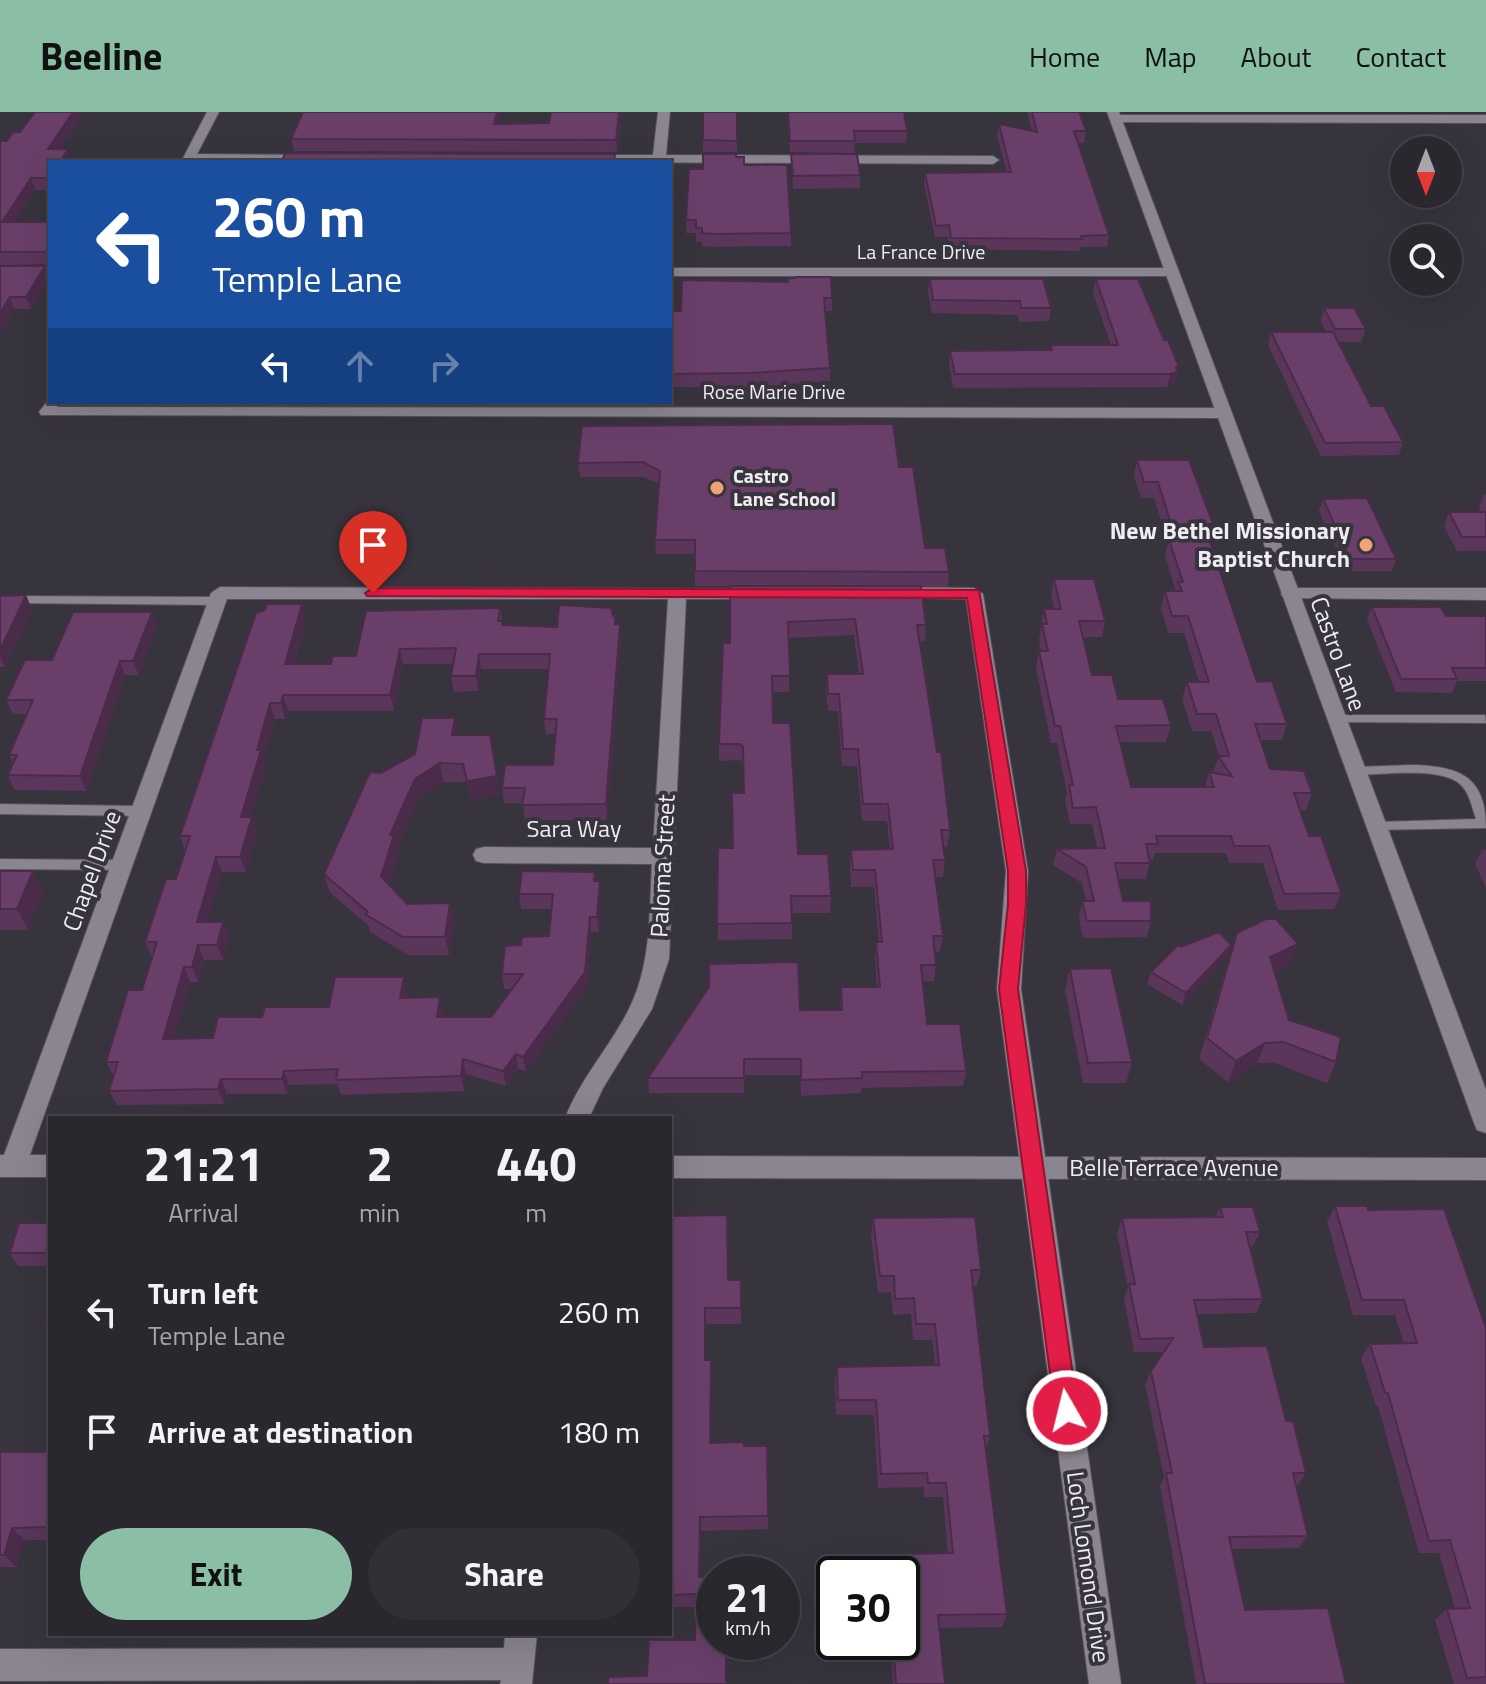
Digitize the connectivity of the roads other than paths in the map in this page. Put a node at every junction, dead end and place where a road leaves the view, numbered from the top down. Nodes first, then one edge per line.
1 (213, 112) edge
2 (664, 112) edge
3 (1114, 116) edge
4 (1486, 119) edge
5 (330, 159) edge
6 (565, 159) edge
7 (188, 160) edge
8 (659, 160) edge
9 (993, 160) dead end
10 (0, 271) edge
11 (48, 271) edge
12 (672, 272) edge
13 (1172, 272) junction
14 (51, 404) edge
15 (637, 407) edge
16 (1223, 413) junction
17 (677, 593) junction
18 (771, 593) edge
19 (880, 593) edge
20 (1290, 594) junction
21 (1486, 594) edge
22 (219, 597) junction
23 (3, 600) edge
24 (1336, 719) junction
25 (1485, 719) edge
26 (1356, 771) junction
27 (0, 809) edge
28 (141, 811) junction
29 (1485, 824) edge
30 (1376, 827) junction
31 (484, 855) dead end
32 (664, 856) junction
33 (0, 864) edge
34 (122, 865) junction
35 (578, 1116) edge
36 (1486, 1123) edge
37 (6, 1166) edge
38 (48, 1166) edge
39 (672, 1167) edge
40 (1033, 1168) junction
41 (1486, 1169) edge
42 (519, 1661) edge
43 (0, 1665) edge
44 (1105, 1684) edge

1 - 7 street
2 - 8 street
3 - 4 street
3 - 13 street, Castro Lane
5 - 7 street
6 - 8 street
8 - 9 street
10 - 11 street
12 - 13 street, La France Drive
13 - 16 street, Castro Lane
14 - 15 street, Rose Marie Drive
15 - 16 street, Rose Marie Drive
16 - 20 street, Castro Lane
17 - 18 street
17 - 22 street
17 - 32 street, Paloma Street
19 - 40 street, Loch Lomond Drive
20 - 21 street
20 - 24 street, Castro Lane
22 - 23 lane
22 - 28 street, Chapel Drive
24 - 25 lane
24 - 26 street, Castro Lane
26 - 29 lane
26 - 30 street, Castro Lane
27 - 28 lane
28 - 34 street, Chapel Drive
29 - 30 lane
30 - 36 street, Castro Lane
31 - 32 street, Sara Way
32 - 35 street, Paloma Street
33 - 34 lane
34 - 37 street, Chapel Drive
37 - 38 street
39 - 40 street, Belle Terrace Avenue
40 - 41 street, Belle Terrace Avenue
40 - 44 street, Loch Lomond Drive
42 - 43 street

